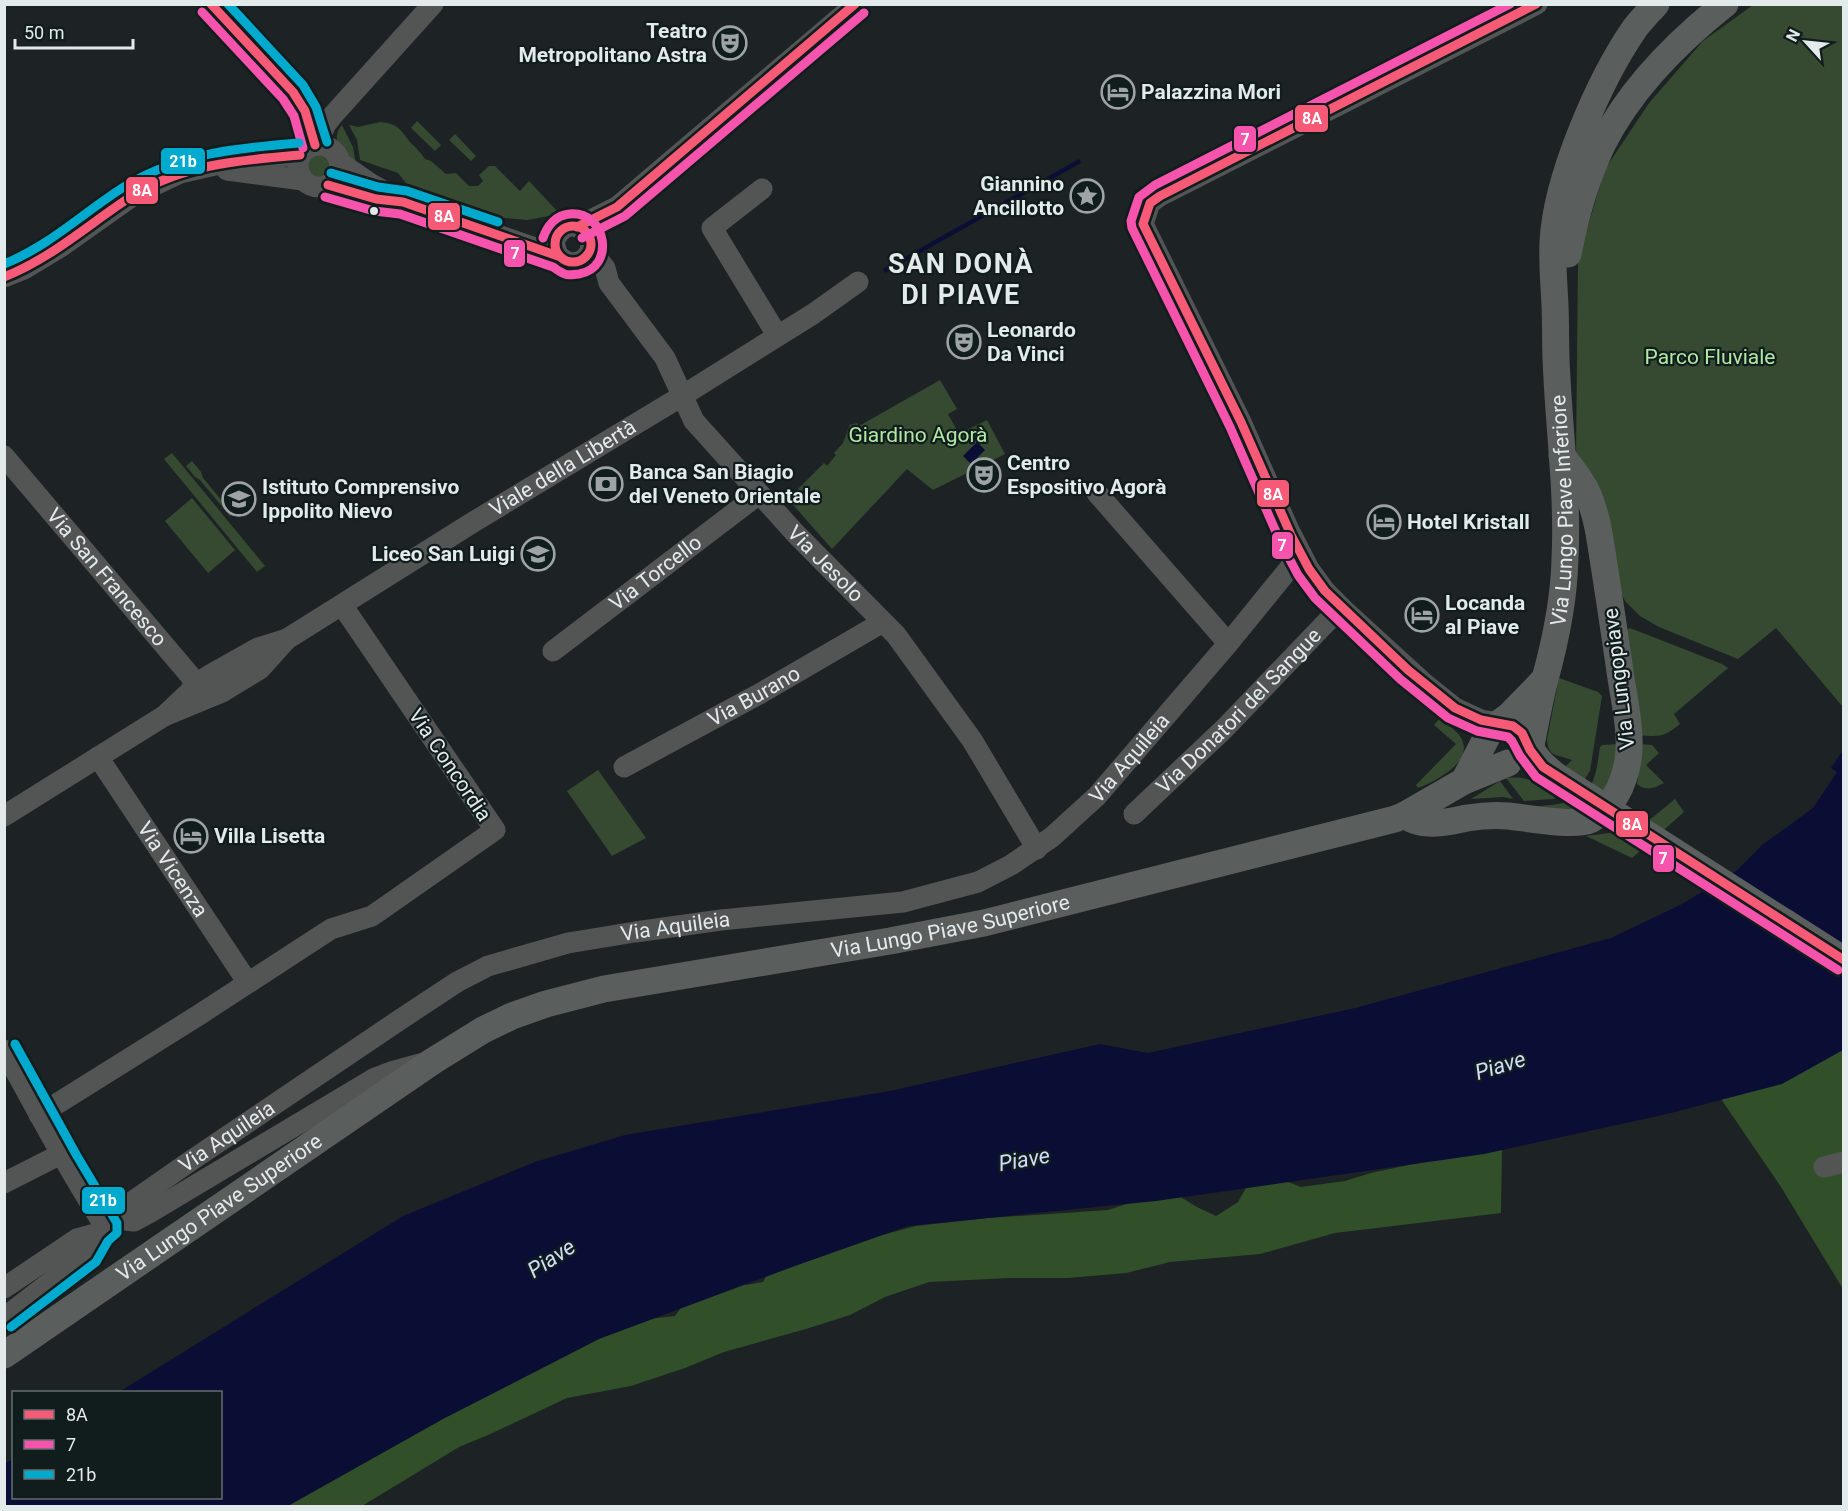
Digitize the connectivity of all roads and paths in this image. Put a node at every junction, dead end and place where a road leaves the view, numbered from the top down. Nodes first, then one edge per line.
1 (211, 4) edge
2 (433, 4) edge
3 (856, 4) edge
4 (1656, 4) edge
5 (1725, 4) edge
6 (1531, 6) edge
7 (310, 149) junction
8 (339, 162) junction
9 (209, 167) junction
10 (303, 180) junction
11 (328, 185) junction
12 (762, 189) dead end
13 (403, 202) junction
14 (617, 207) junction
15 (568, 230) junction
16 (494, 233) junction
17 (591, 246) junction
18 (565, 259) junction
19 (4, 277) edge
20 (609, 282) junction
21 (858, 282) dead end
22 (1555, 304) junction
23 (777, 335) junction
24 (682, 396) junction
25 (4, 456) edge
26 (1562, 456) junction
27 (1097, 493) dead end
28 (759, 494) junction
29 (1301, 554) junction
30 (342, 605) junction
31 (1341, 607) junction
32 (883, 622) junction
33 (1228, 643) junction
34 (553, 651) dead end
35 (1545, 679) junction
36 (195, 688) junction
37 (1455, 708) junction
38 (1500, 723) junction
39 (1483, 745) junction
40 (98, 757) junction
41 (1536, 765) junction
42 (624, 767) dead end
43 (1464, 781) junction
44 (1134, 814) dead end
45 (1421, 814) junction
46 (4, 816) edge
47 (1045, 843) junction
48 (1844, 960) edge
49 (248, 982) junction
50 (4, 1050) edge
51 (434, 1061) junction
52 (39, 1115) junction
53 (61, 1154) junction
54 (4, 1183) edge
55 (108, 1227) junction
56 (4, 1288) edge
57 (4, 1318) edge
58 (4, 1355) edge

1 - 7 street
2 - 7 street
3 - 14 street
4 - 22 main road, Via Lungo Piave Inferiore
5 - 22 main road, Via Lungo Piave Inferiore
6 - 29 street
7 - 8 street
7 - 9 street
7 - 10 street
8 - 11 street
8 - 13 street
9 - 10 street
9 - 19 street
10 - 11 street
11 - 13 street
12 - 23 street
13 - 16 street, Via Jesolo
14 - 15 street
14 - 17 street
15 - 16 street
15 - 17 street
15 - 18 street
16 - 18 street, Via Jesolo
17 - 18 street
17 - 20 street, Via Jesolo
18 - 20 street, Via Jesolo
20 - 24 street, Via Jesolo
21 - 23 street, Viale della Libertà
22 - 26 main road, Via Lungo Piave Inferiore
23 - 24 street, Viale della Libertà
24 - 28 street, Via Jesolo
24 - 30 street, Viale della Libertà
25 - 36 street, Via San Francesco
26 - 35 main road, Via Lungo Piave Inferiore
26 - 45 main road, Via Lungopiave
27 - 33 street
28 - 32 street, Via Jesolo
28 - 34 street, Via Torcello
29 - 31 street
29 - 33 street, Via Aquileia
30 - 36 street, Viale della Libertà
30 - 49 street, Via Concordia
31 - 37 street
31 - 44 street, Via Donatori del Sangue
32 - 42 street, Via Burano
32 - 47 street, Via Jesolo
33 - 47 street, Via Aquileia
35 - 38 main road
35 - 41 main road, Via Lungo Piave Inferiore
36 - 40 street, Viale della Libertà
37 - 38 street
37 - 39 street
38 - 39 main road
38 - 41 main road
39 - 41 main road
39 - 43 main road
40 - 46 street, Viale della Libertà
40 - 49 street, Via Vicenza
41 - 43 main road, Via Lungo Piave Superiore
41 - 48 main road, bridge
43 - 45 main road, Via Lungo Piave Superiore
45 - 51 main road, Via Lungo Piave Superiore
47 - 55 street, Via Aquileia
49 - 52 street
50 - 52 street
51 - 55 street, Via Lungo Piave Superiore
51 - 58 main road, Via Lungo Piave Superiore
52 - 53 street
53 - 54 street
53 - 55 street
55 - 56 street
55 - 57 street, Via Lungo Piave Superiore

